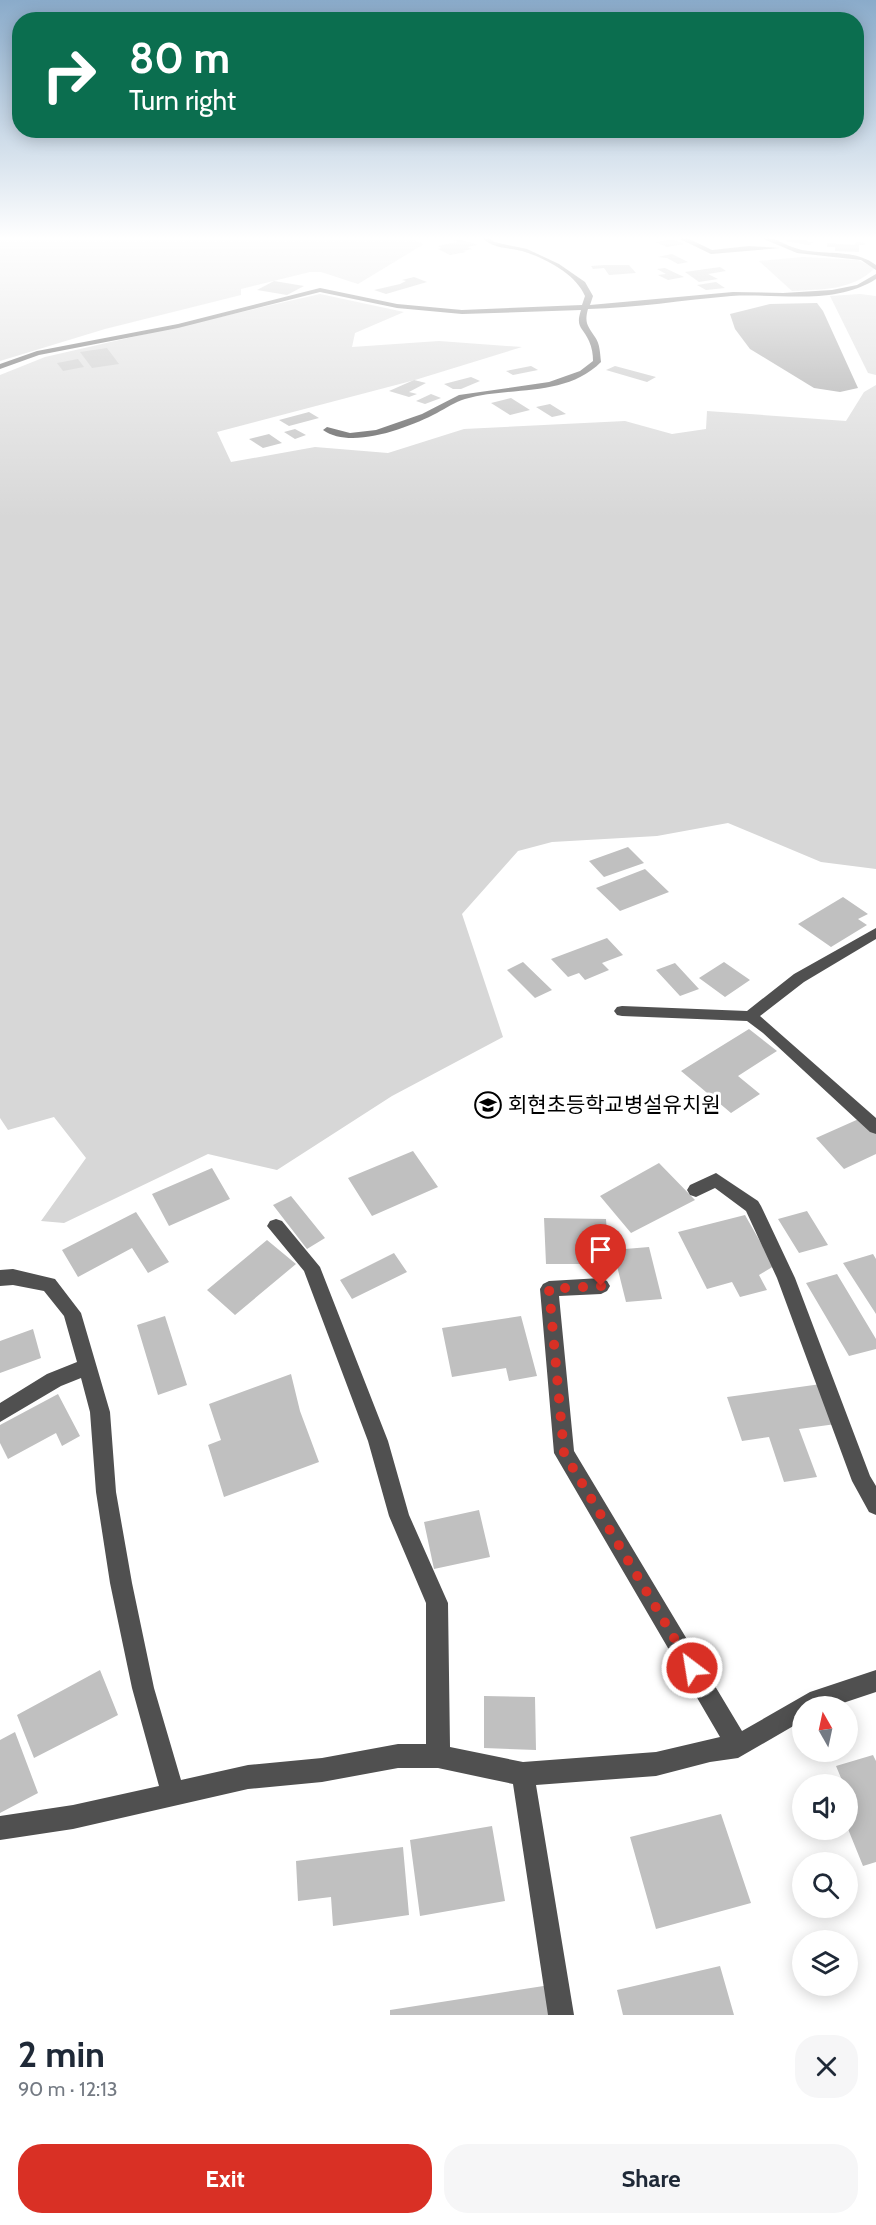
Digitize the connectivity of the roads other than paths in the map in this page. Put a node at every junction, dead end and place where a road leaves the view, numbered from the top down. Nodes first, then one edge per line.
1 (157, 330) edge
2 (585, 330) edge
3 (0, 367) edge
4 (327, 430) dead end
5 (876, 933) edge
6 (622, 1011) dead end
7 (750, 1016) junction
8 (876, 1128) edge
9 (696, 1190) dead end
10 (276, 1226) dead end
11 (0, 1278) edge
12 (601, 1286) dead end
13 (87, 1367) junction
14 (0, 1413) edge
15 (876, 1505) edge
16 (876, 1681) edge
17 (830, 1696) edge
18 (792, 1715) edge
19 (738, 1746) junction
20 (438, 1756) junction
21 (523, 1774) junction
22 (173, 1794) junction
23 (0, 1828) edge
24 (561, 2015) edge

1 - 3 street
2 - 4 street
5 - 7 street
6 - 7 street
7 - 8 street
9 - 15 street
10 - 20 street
11 - 13 street
12 - 19 street
13 - 14 street
13 - 22 street
16 - 17 street
18 - 19 street
19 - 21 street
20 - 21 street
20 - 22 street
21 - 24 street
22 - 23 street

